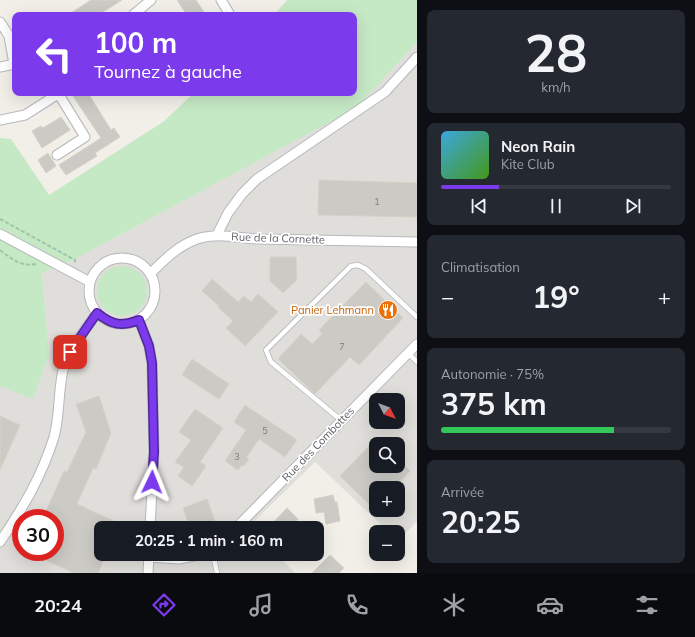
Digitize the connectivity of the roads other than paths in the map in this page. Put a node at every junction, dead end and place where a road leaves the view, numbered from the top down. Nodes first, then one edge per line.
1 (151, 0) edge
2 (220, 0) edge
3 (137, 12) edge
4 (228, 12) edge
5 (0, 22) edge
6 (12, 53) edge
7 (417, 57) edge
8 (12, 64) edge
9 (0, 67) edge
10 (55, 96) edge
11 (59, 96) edge
12 (0, 120) edge
13 (57, 155) dead end
14 (0, 234) edge
15 (217, 235) junction
16 (417, 242) edge
17 (151, 273) junction
18 (90, 282) junction
19 (97, 313) junction
20 (417, 317) edge
21 (139, 320) junction
22 (417, 344) edge
23 (408, 353) junction
24 (417, 362) edge
25 (342, 420) junction
26 (150, 521) edge
27 (243, 521) edge
28 (0, 542) edge
29 (149, 561) edge
30 (215, 561) edge
31 (148, 573) edge
32 (218, 573) edge

1 - 3 street
2 - 4 street
5 - 6 street
7 - 15 street
8 - 9 street
10 - 12 street
11 - 13 street
14 - 18 street
15 - 16 street, Rue de la Cornette
15 - 17 street, Rue de la Cornette
17 - 18 street
17 - 21 street
18 - 19 street
19 - 21 street
19 - 28 street
20 - 25 lane
21 - 26 street
22 - 23 street, Rue des Combottes
23 - 24 lane
23 - 25 street, Rue des Combottes
25 - 27 street, Rue des Combottes
29 - 31 street
30 - 32 lane

